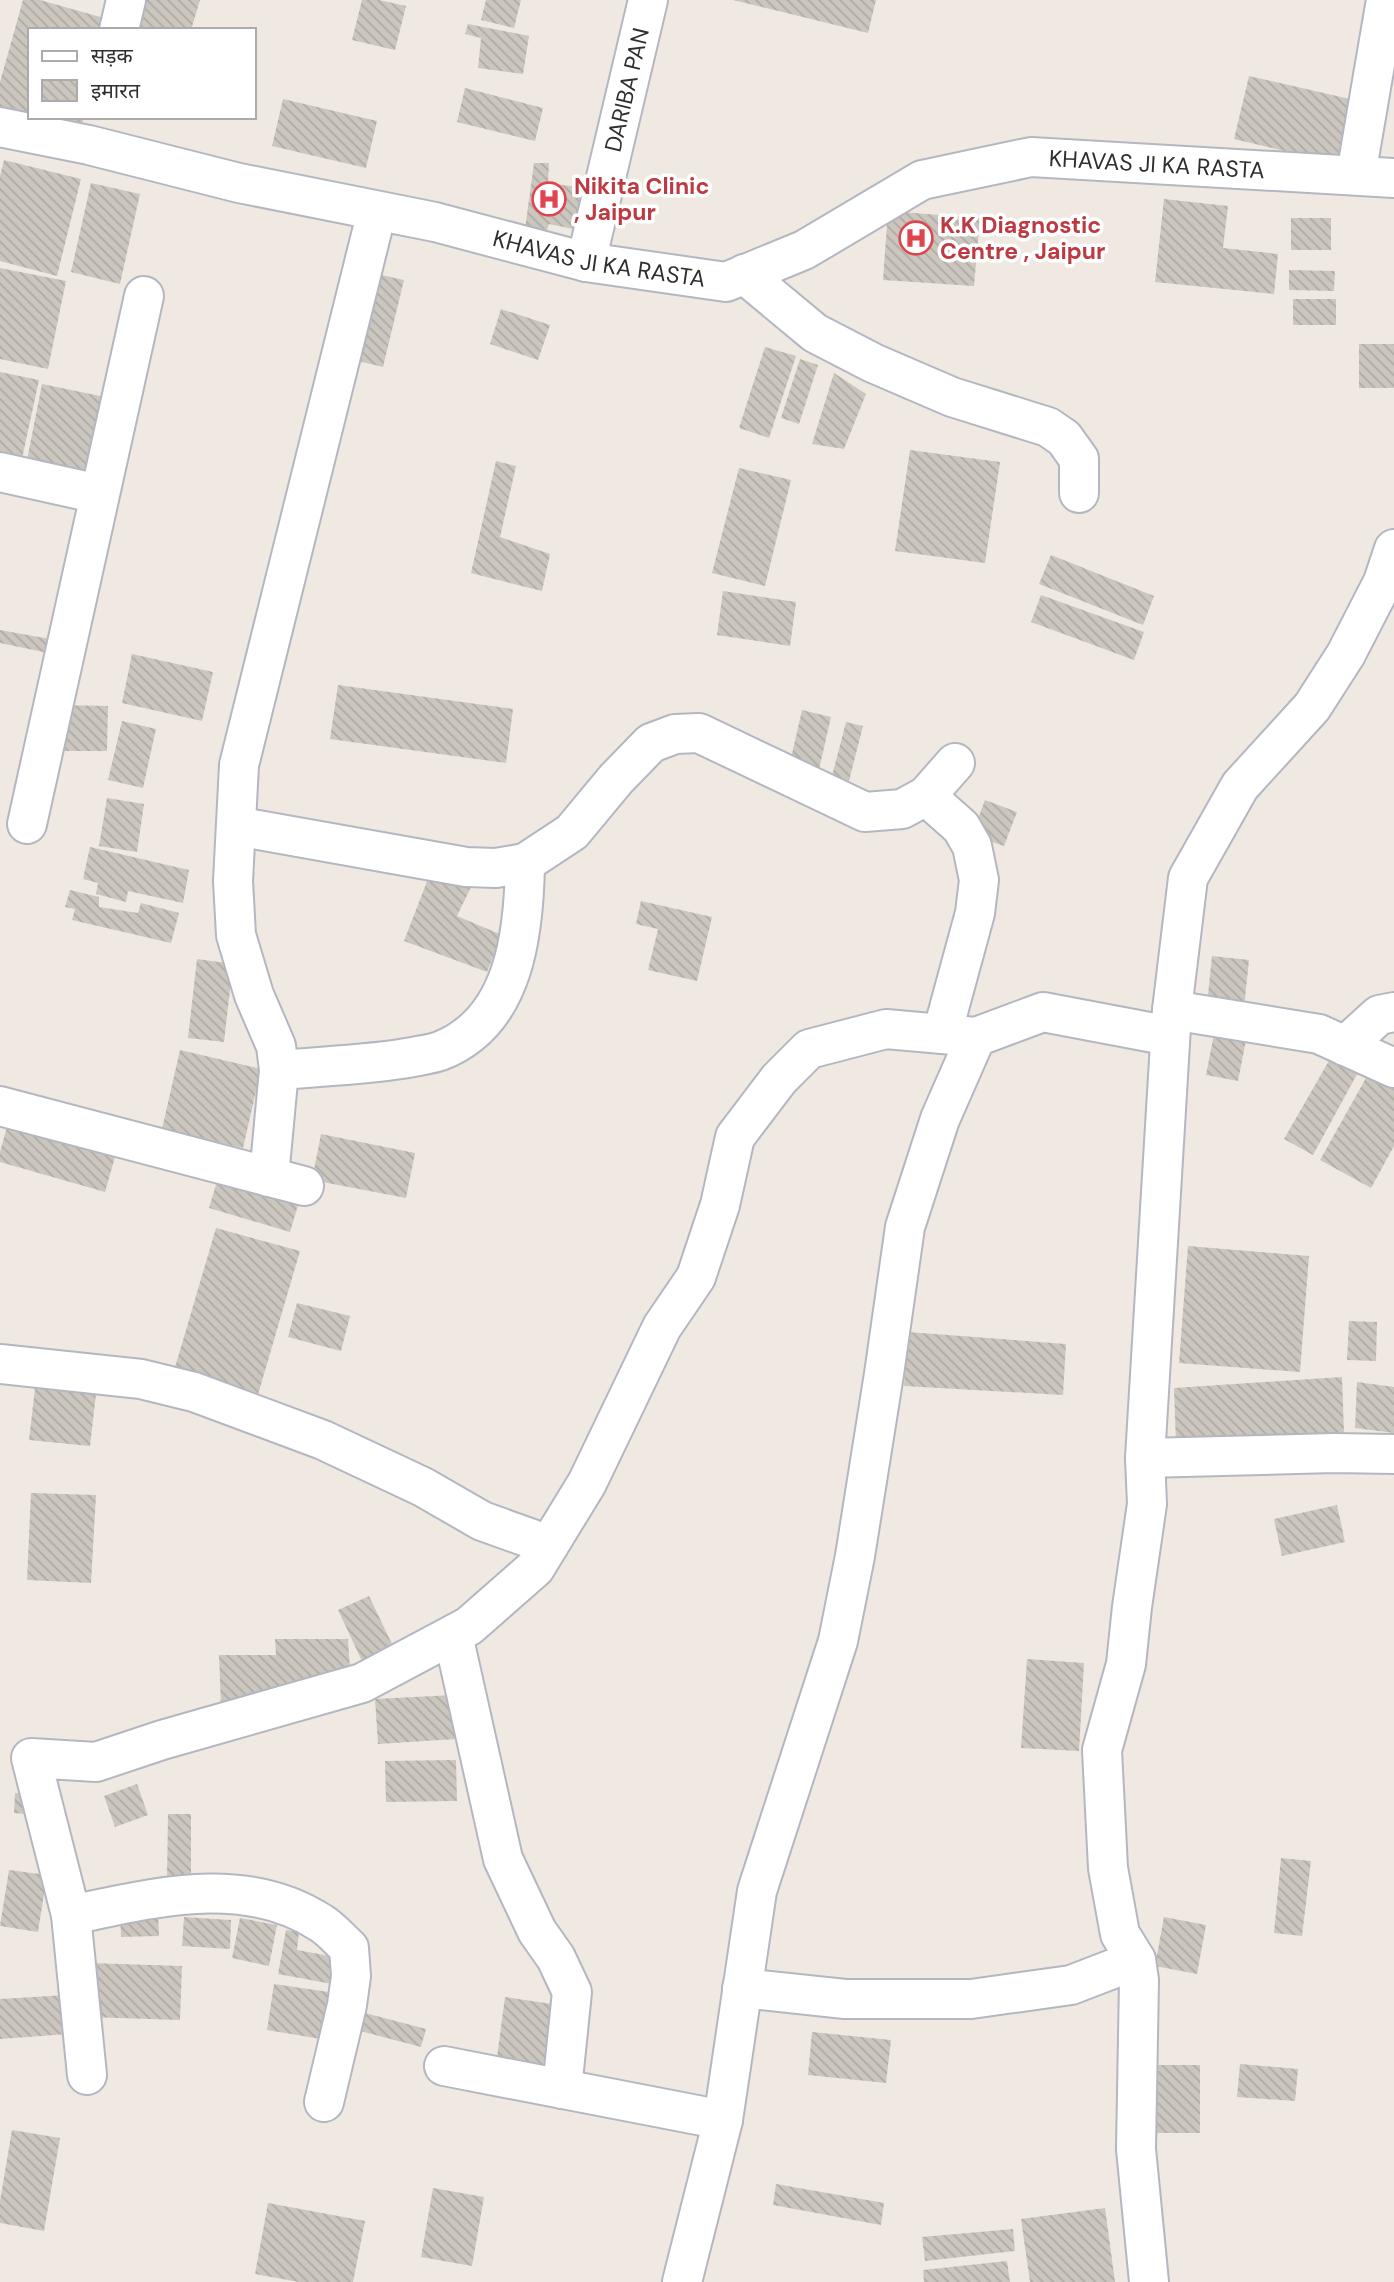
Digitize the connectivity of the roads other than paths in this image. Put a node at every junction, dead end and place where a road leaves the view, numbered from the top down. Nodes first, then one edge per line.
1 (127, 0) edge
2 (648, 0) edge
3 (1386, 0) edge
4 (120, 28) edge
5 (0, 127) edge
6 (93, 131) edge
7 (1356, 175) junction
8 (1394, 178) edge
9 (377, 211) junction
10 (586, 262) junction
11 (744, 274) junction
12 (144, 296) dead end
13 (0, 472) edge
14 (1079, 492) dead end
15 (99, 494) junction
16 (1394, 550) edge
17 (955, 763) dead end
18 (926, 796) junction
19 (27, 824) dead end
20 (236, 826) junction
21 (525, 863) junction
22 (1394, 1012) edge
23 (1171, 1023) junction
24 (959, 1035) junction
25 (1345, 1046) junction
26 (1394, 1068) edge
27 (279, 1070) junction
28 (0, 1106) edge
29 (0, 1364) edge
30 (1394, 1454) edge
31 (1145, 1458) junction
32 (549, 1545) junction
33 (453, 1635) junction
34 (16, 1759) edge
35 (71, 1915) junction
36 (1136, 1960) junction
37 (742, 1988) junction
38 (444, 2066) dead end
39 (88, 2075) dead end
40 (562, 2089) junction
41 (324, 2102) dead end
42 (723, 2120) junction
43 (682, 2282) edge
44 (1149, 2282) edge

1 - 4 street
2 - 10 street, DARIBA PAN
3 - 7 street
5 - 6 street, KHAVAS JI KA RASTA
6 - 9 street, KHAVAS JI KA RASTA
7 - 8 street, KHAVAS JI KA RASTA
7 - 11 street, KHAVAS JI KA RASTA
9 - 10 street, KHAVAS JI KA RASTA
9 - 20 street
10 - 11 street, KHAVAS JI KA RASTA
11 - 14 street
12 - 15 street
13 - 15 street
15 - 19 street
16 - 23 street
17 - 18 street
18 - 21 street
18 - 24 street
20 - 21 street
20 - 27 street
21 - 27 street
22 - 25 street
23 - 24 street
23 - 25 street
23 - 31 street
24 - 32 street
24 - 37 street
25 - 26 street
27 - 28 street
29 - 32 street
30 - 31 street
31 - 36 street
32 - 33 street
33 - 34 street
33 - 40 street
34 - 35 street
35 - 39 street
35 - 41 street
36 - 37 street
36 - 44 street
37 - 42 street
38 - 40 street
40 - 42 street
42 - 43 street

